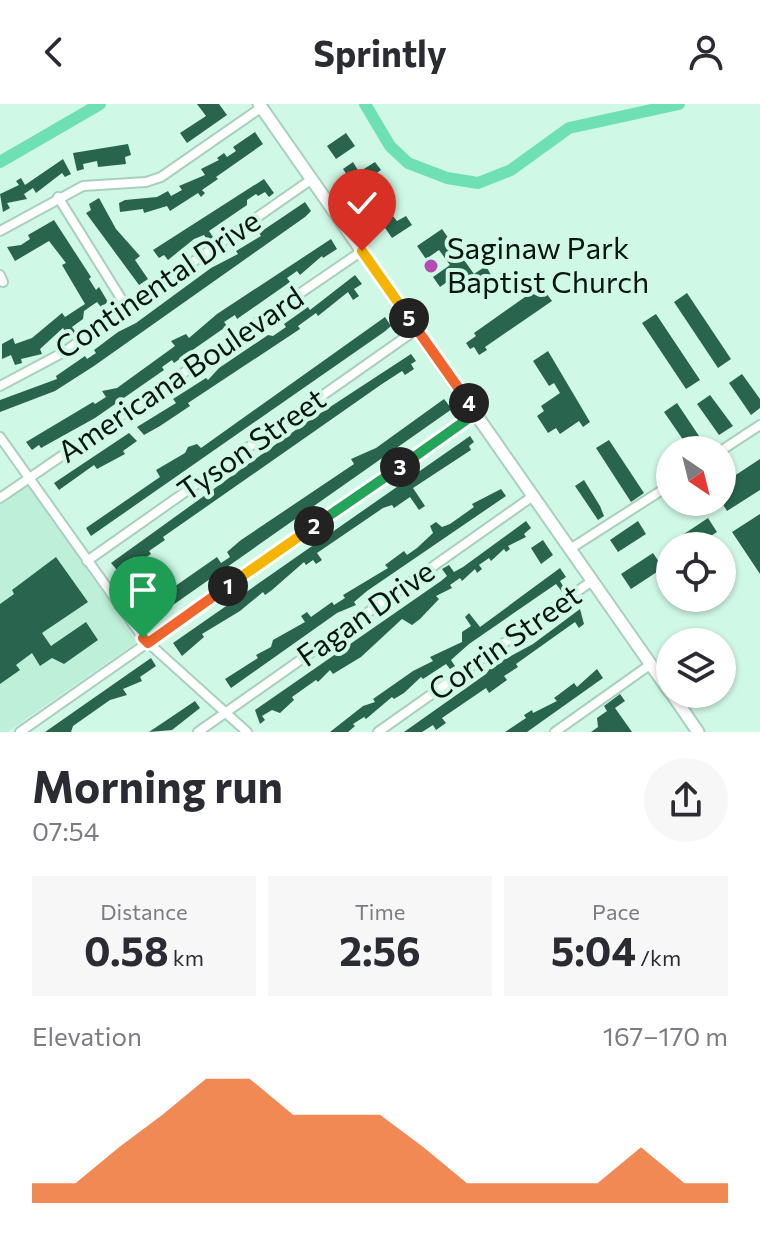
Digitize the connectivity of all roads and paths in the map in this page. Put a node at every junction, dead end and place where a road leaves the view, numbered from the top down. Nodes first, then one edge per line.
1 (261, 106) edge
2 (312, 179) junction
3 (58, 197) junction
4 (0, 231) edge
5 (362, 251) junction
6 (127, 308) junction
7 (417, 329) junction
8 (0, 386) edge
9 (476, 413) junction
10 (760, 425) edge
11 (0, 437) edge
12 (736, 441) edge
13 (29, 478) junction
14 (656, 494) edge
15 (533, 496) junction
16 (0, 498) edge
17 (570, 549) junction
18 (87, 561) junction
19 (592, 581) junction
20 (148, 643) junction
21 (651, 664) junction
22 (656, 671) edge
23 (681, 708) edge
24 (226, 713) junction
25 (20, 732) edge
26 (198, 732) edge
27 (247, 732) edge
28 (378, 732) edge
29 (555, 732) edge
30 (698, 732) edge

1 - 2 main road
1 - 3 street
2 - 5 main road
2 - 6 street, Continental Drive
3 - 4 street
3 - 6 street
5 - 7 main road
5 - 13 street, Americana Boulevard
6 - 8 street, Continental Drive
7 - 9 main road
7 - 18 street, Tyson Street
9 - 15 main road
9 - 20 street
10 - 12 street
11 - 13 street
13 - 16 street, Americana Boulevard
13 - 18 street
14 - 17 street
15 - 17 main road
15 - 24 street, Fagan Drive
17 - 19 main road
18 - 20 street
19 - 21 main road
19 - 28 street, Corrin Street
20 - 24 street
20 - 25 street
21 - 22 main road
21 - 29 street
23 - 30 main road
24 - 26 street, Fagan Drive
24 - 27 street

